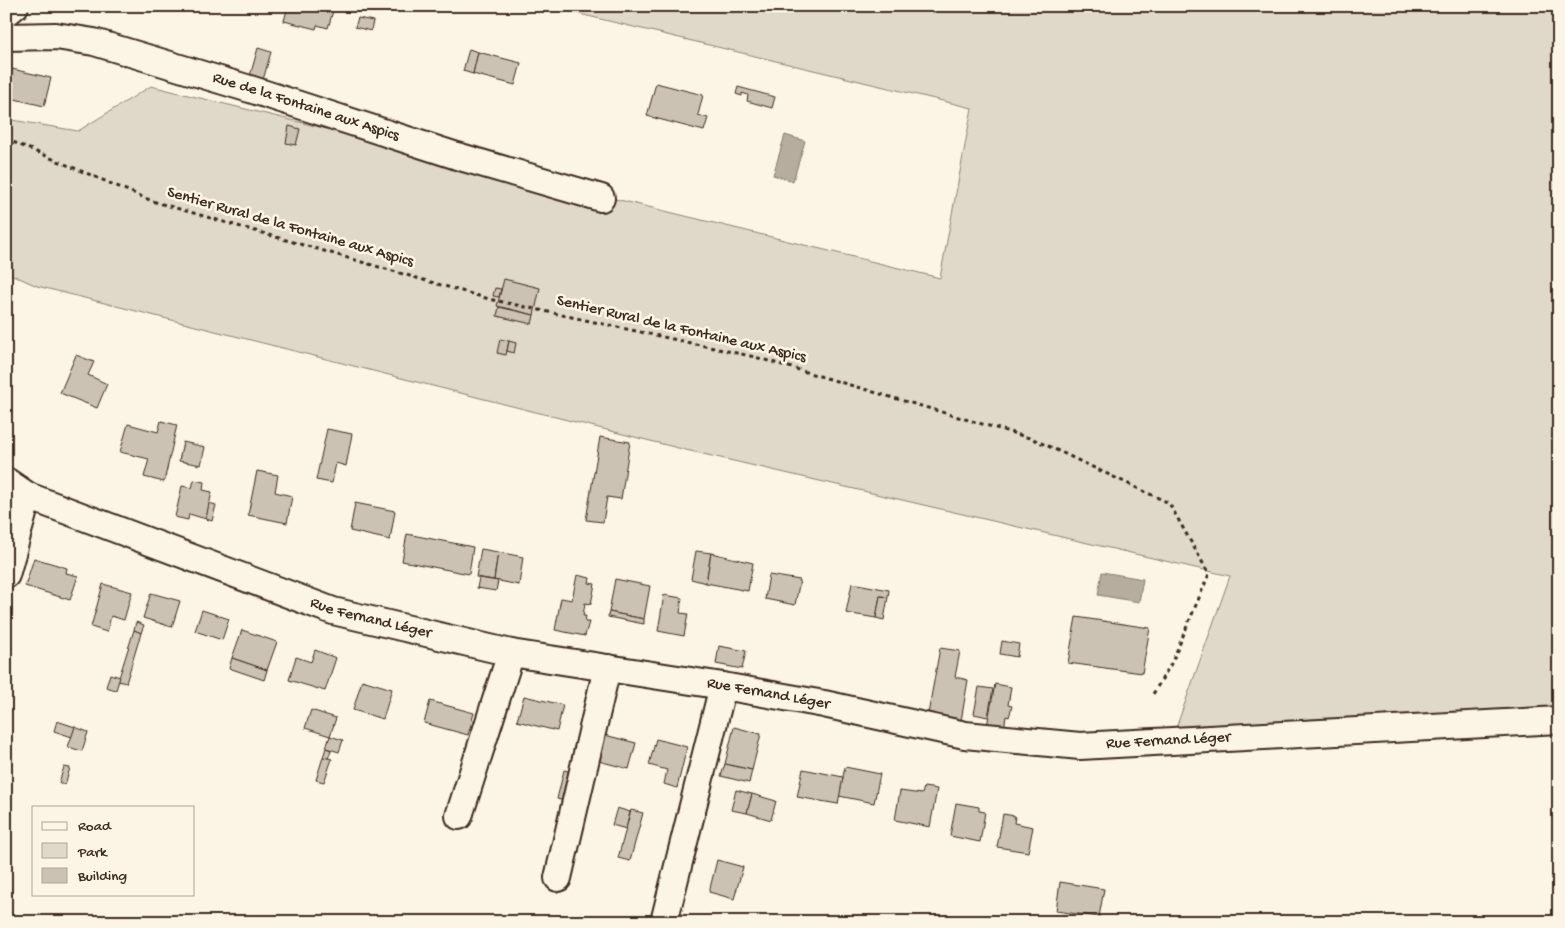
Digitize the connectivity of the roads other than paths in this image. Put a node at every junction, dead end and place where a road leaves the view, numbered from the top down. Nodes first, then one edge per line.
1 (15, 6) edge
2 (6, 13) edge
3 (6, 37) edge
4 (601, 198) dead end
5 (6, 481) edge
6 (28, 496) junction
7 (6, 575) edge
8 (511, 653) junction
9 (607, 668) junction
10 (723, 686) junction
11 (1559, 720) edge
12 (459, 816) dead end
13 (558, 878) dead end
14 (664, 922) edge

1 - 2 street
3 - 4 street, Rue de la Fontaine aux Aspics
5 - 6 street, Rue Fernand Léger
6 - 7 street
6 - 8 street, Rue Fernand Léger
8 - 9 street, Rue Fernand Léger
8 - 12 street
9 - 10 street, Rue Fernand Léger
9 - 13 street
10 - 11 street, Rue Fernand Léger
10 - 14 street

